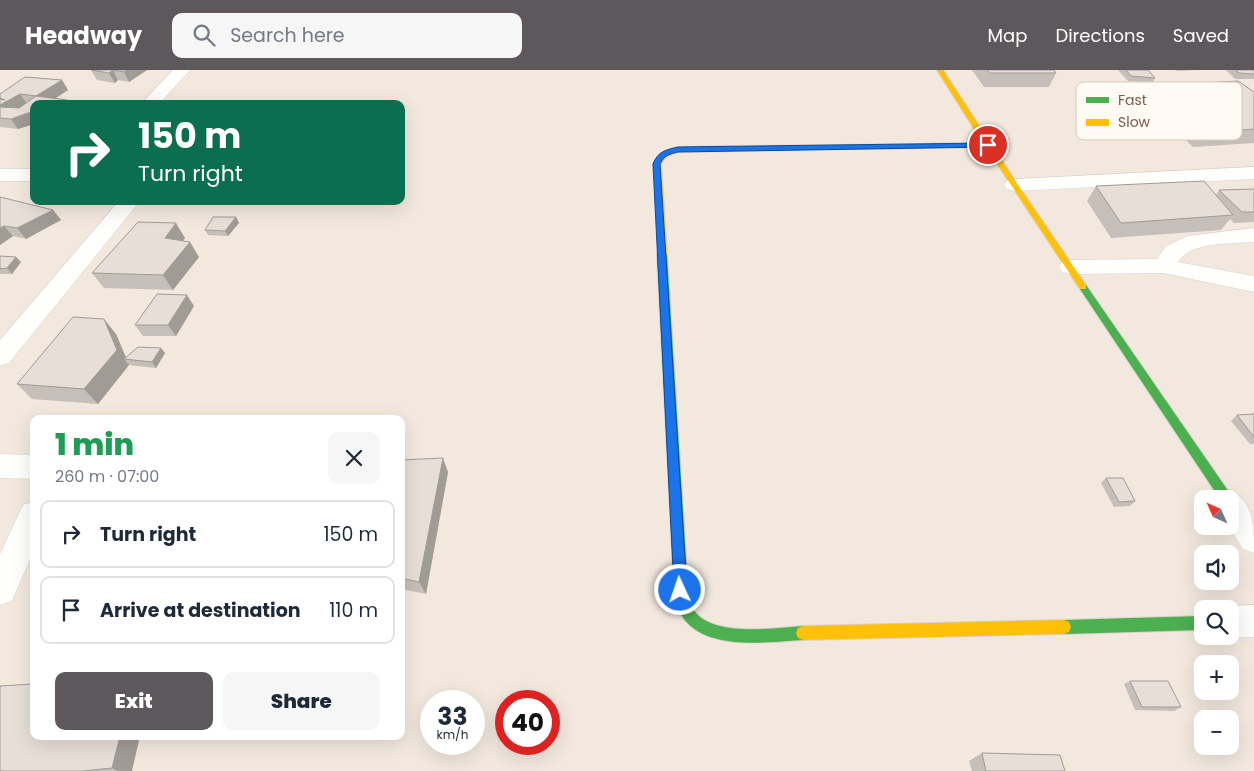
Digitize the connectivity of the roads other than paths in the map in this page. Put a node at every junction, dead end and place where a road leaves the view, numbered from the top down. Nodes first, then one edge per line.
1 (182, 70) edge
2 (940, 70) edge
3 (153, 100) edge
4 (988, 145) junction
5 (1254, 173) edge
6 (0, 175) edge
7 (30, 175) edge
8 (1014, 186) junction
9 (127, 205) edge
10 (1254, 235) edge
11 (1163, 266) junction
12 (1070, 268) junction
13 (1254, 284) edge
14 (0, 357) edge
15 (0, 466) edge
16 (30, 467) edge
17 (1221, 490) edge
18 (1239, 517) edge
19 (30, 523) edge
20 (1254, 539) edge
21 (0, 590) edge
22 (1254, 621) edge
23 (1239, 622) edge
24 (1194, 623) edge

1 - 3 street
2 - 4 street
4 - 8 street
4 - 24 street
5 - 8 street
6 - 7 street
8 - 12 street
9 - 14 street
10 - 11 street
11 - 12 street
11 - 13 street
12 - 17 street
15 - 16 street
18 - 20 street
19 - 21 street
22 - 23 street

